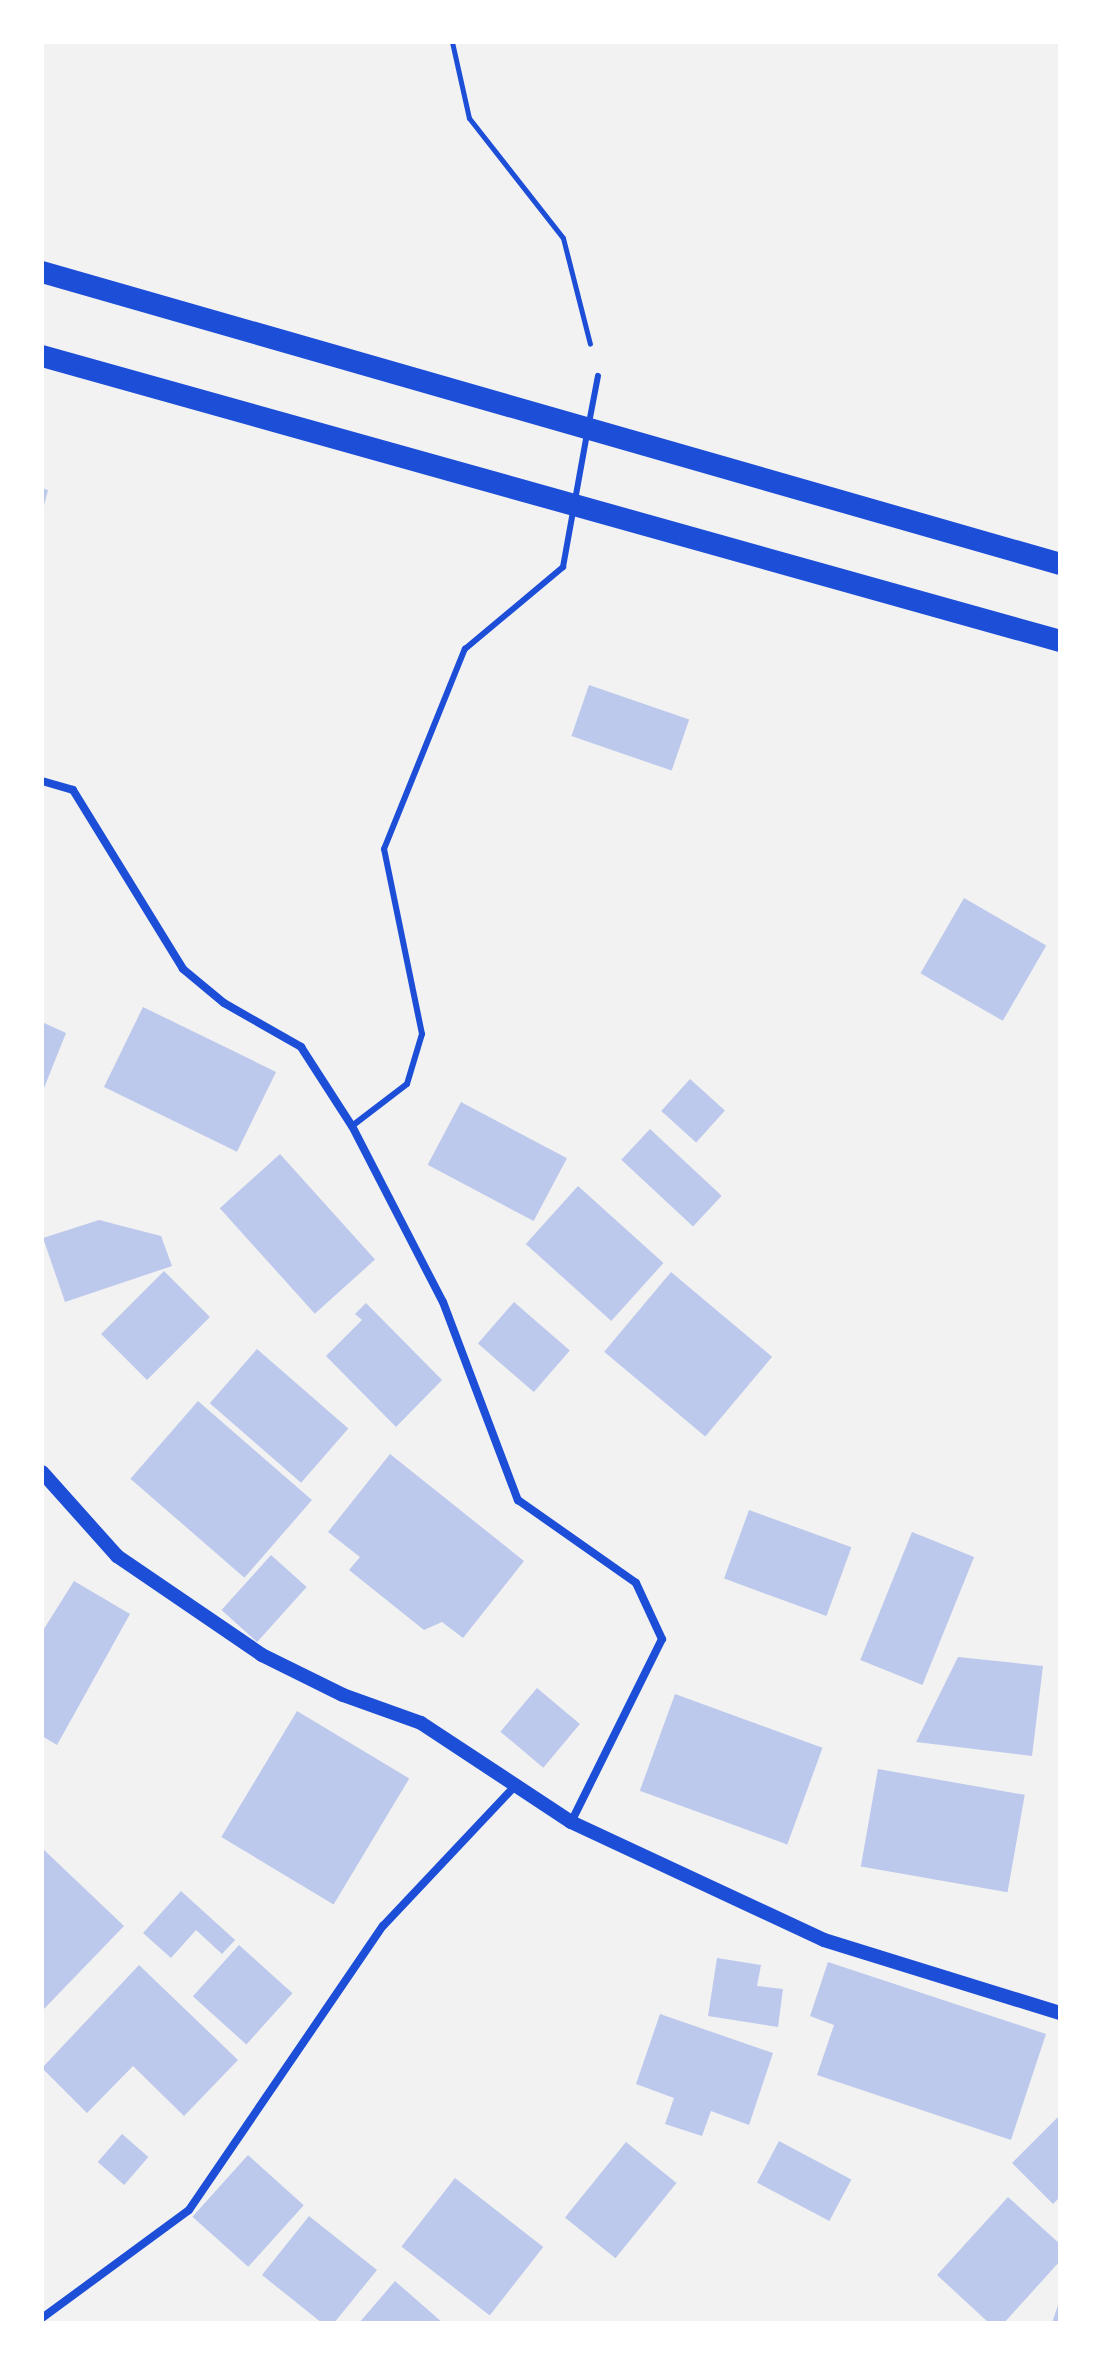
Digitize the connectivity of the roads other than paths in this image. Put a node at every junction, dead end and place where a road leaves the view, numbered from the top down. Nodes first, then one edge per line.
1 (42, 272) edge
2 (42, 356) edge
3 (598, 376) road end
4 (1060, 564) edge
5 (1060, 641) edge
6 (42, 781) edge
7 (352, 1126) junction
8 (42, 1472) edge
9 (516, 1785) junction
10 (571, 1822) junction
11 (1060, 2013) edge
12 (42, 2318) edge

1 - 4 highway
2 - 5 highway
3 - 7 lane
6 - 7 street
7 - 10 street
8 - 9 street
9 - 10 street
9 - 12 street
10 - 11 street

